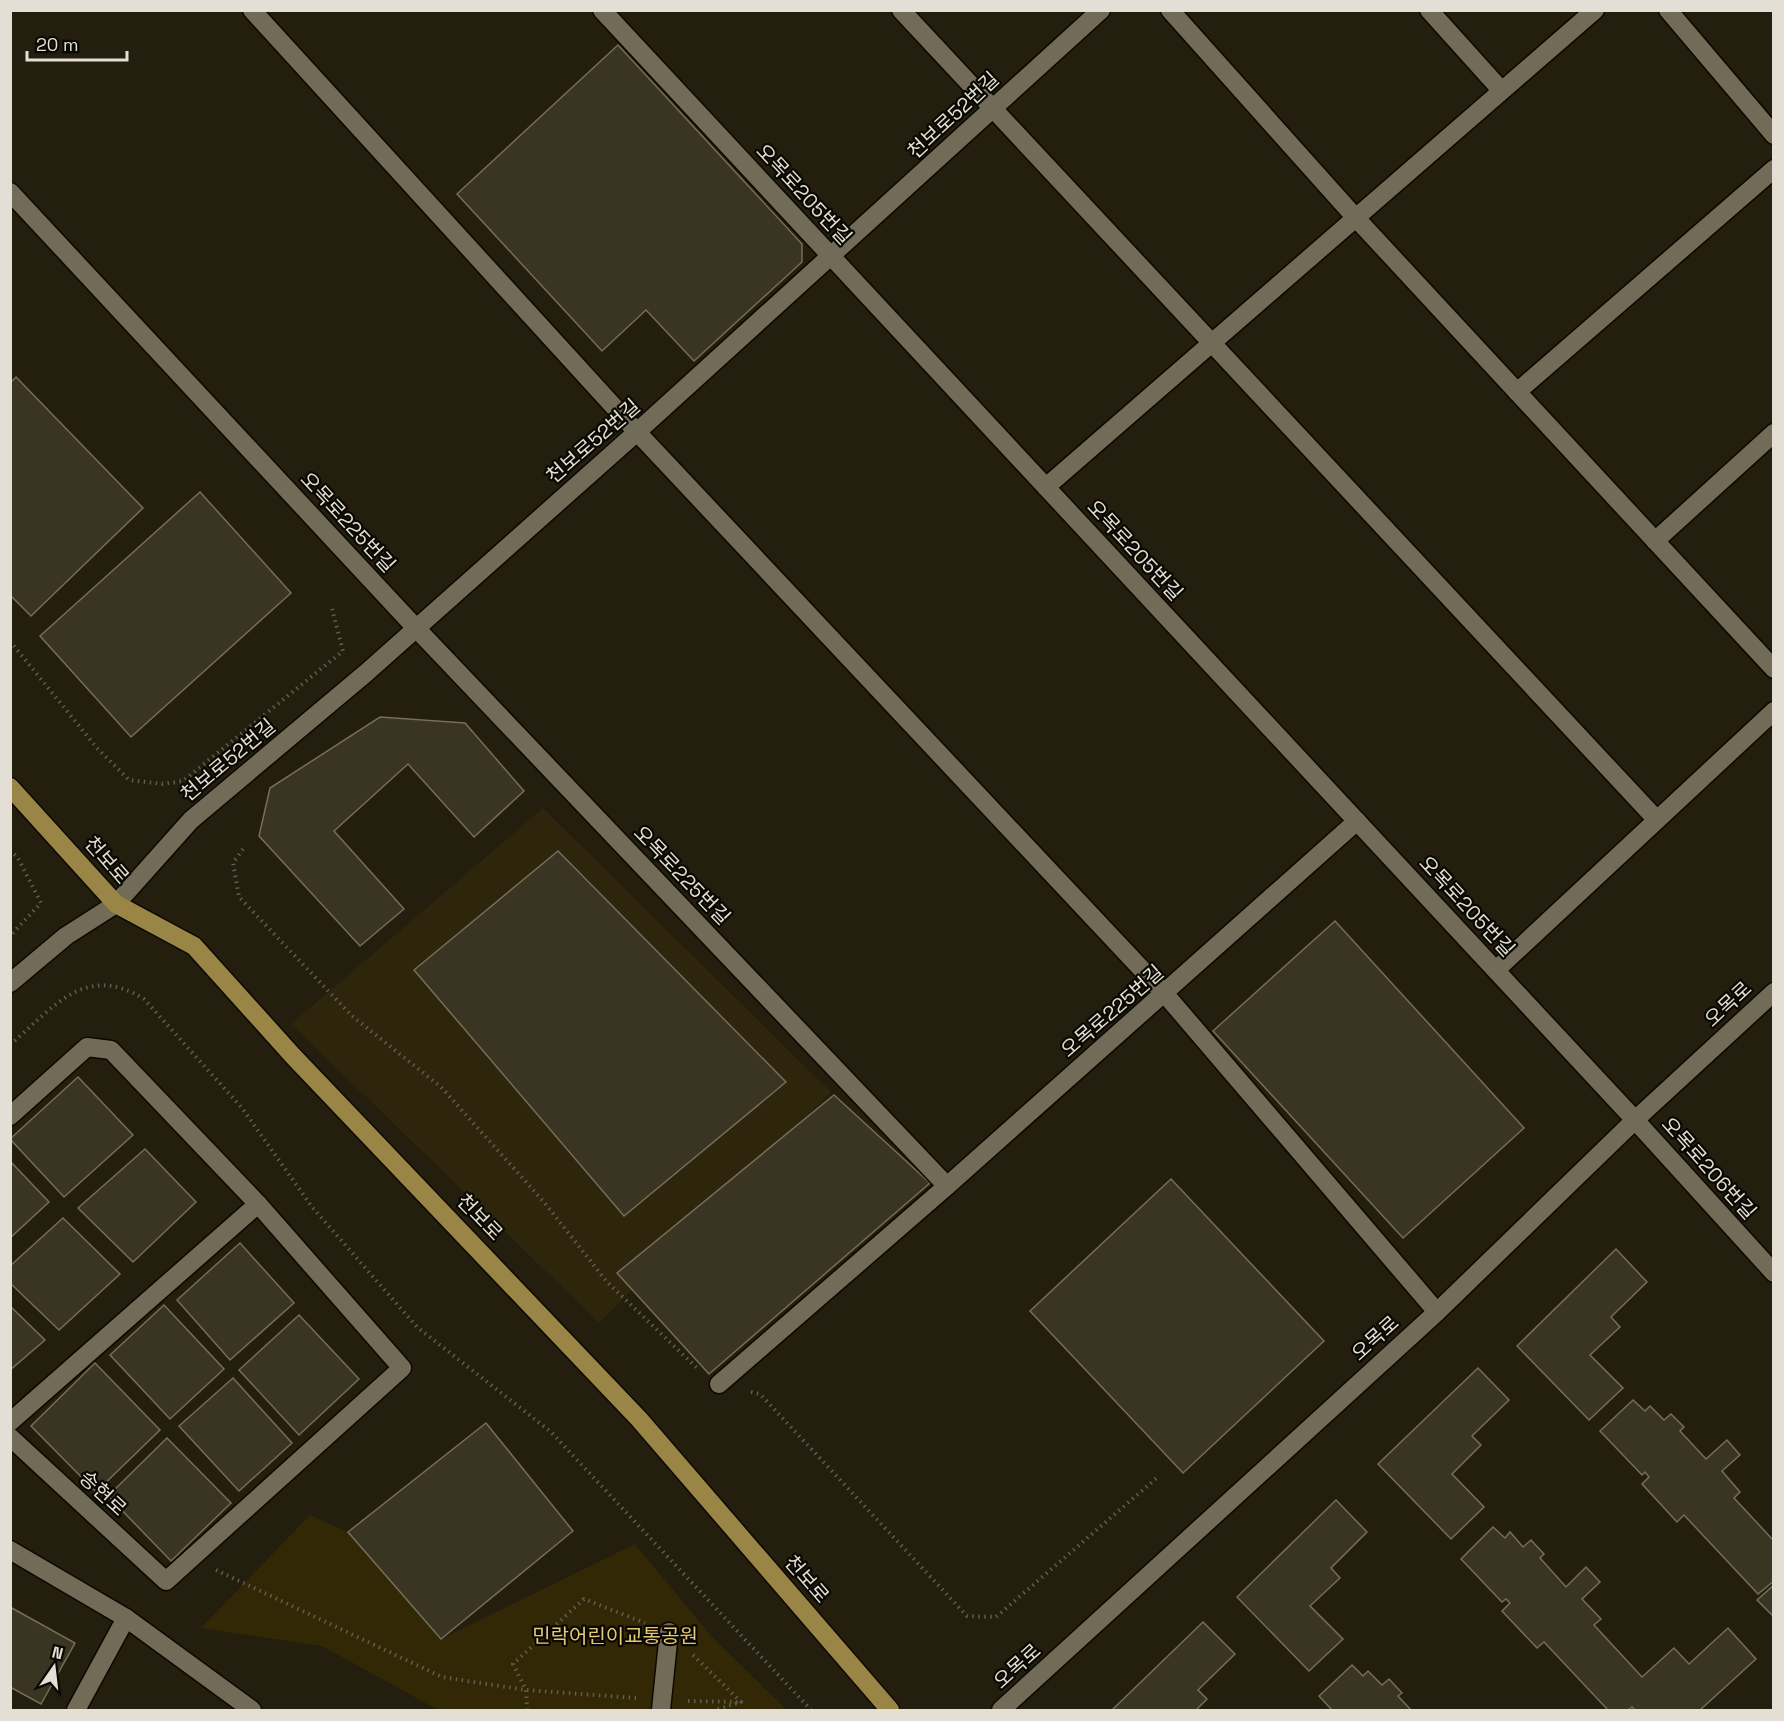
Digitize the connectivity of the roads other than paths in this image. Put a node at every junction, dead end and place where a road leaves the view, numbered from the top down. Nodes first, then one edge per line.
1 (252, 10) edge
2 (602, 10) edge
3 (901, 10) edge
4 (1101, 10) edge
5 (1170, 10) edge
6 (1429, 10) edge
7 (1594, 10) edge
8 (1668, 10) edge
9 (1501, 90) junction
10 (993, 109) junction
11 (1773, 135) edge
12 (1773, 169) edge
13 (10, 192) edge
14 (1355, 217) junction
15 (832, 257) junction
16 (1210, 342) junction
17 (1517, 392) junction
18 (637, 432) junction
19 (1773, 433) edge
20 (1046, 487) junction
21 (1656, 541) junction
22 (415, 627) junction
23 (1773, 669) edge
24 (1773, 711) edge
25 (10, 787) edge
26 (1657, 820) junction
27 (1357, 821) junction
28 (116, 904) junction
29 (1496, 970) junction
30 (10, 983) edge
31 (1773, 992) edge
32 (1165, 994) junction
33 (10, 1116) edge
34 (1635, 1120) junction
35 (947, 1186) junction
36 (258, 1204) junction
37 (1773, 1273) edge
38 (1437, 1312) junction
39 (719, 1384) road end
40 (10, 1422) edge
41 (10, 1437) edge
42 (10, 1550) edge
43 (126, 1618) junction
44 (669, 1632) road end
45 (661, 1705) edge
46 (76, 1710) edge
47 (252, 1710) edge
48 (890, 1710) edge
49 (1001, 1710) edge

1 - 18 street
2 - 15 street, 오목로205번길
3 - 10 street
4 - 10 street, 천보로52번길
5 - 14 street
6 - 9 street
7 - 9 street
8 - 11 street
9 - 14 street
10 - 15 street, 천보로52번길
10 - 16 street
12 - 17 street
13 - 22 street, 오목로225번길
14 - 16 street
14 - 17 street
15 - 18 street, 천보로52번길
15 - 20 street, 오목로205번길
16 - 20 street
16 - 26 street
17 - 21 street
18 - 22 street, 천보로52번길
18 - 32 street
19 - 21 street
20 - 27 street, 오목로205번길
21 - 23 street
22 - 28 street, 천보로52번길
22 - 35 street, 오목로225번길
24 - 26 street
25 - 28 main road, 천보로
26 - 29 street
27 - 29 street, 오목로205번길
27 - 32 street, 오목로225번길
28 - 30 street, 천보로52번길
28 - 48 main road, 천보로
29 - 34 street, 오목로205번길
31 - 34 street, 오목로
32 - 35 street, 오목로225번길
32 - 38 street
33 - 36 street
34 - 37 street, 오목로206번길
34 - 38 street, 오목로
35 - 39 street
36 - 40 street
36 - 41 street, 송현로
38 - 49 street, 오목로
42 - 43 street
43 - 46 street
43 - 47 street
44 - 45 street

